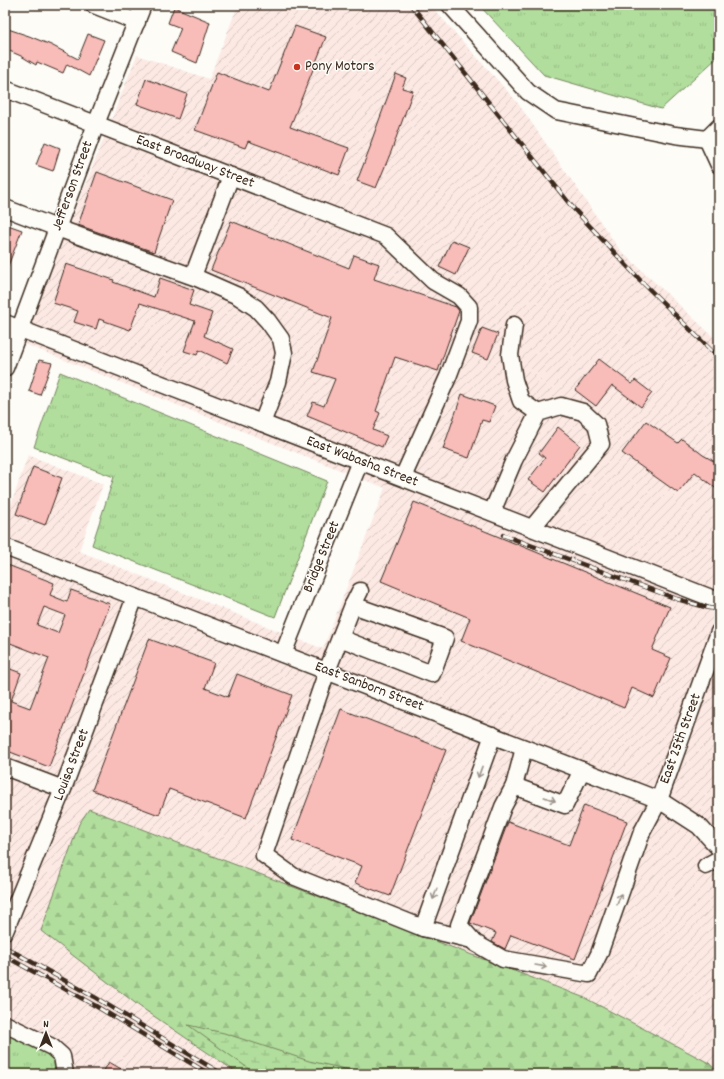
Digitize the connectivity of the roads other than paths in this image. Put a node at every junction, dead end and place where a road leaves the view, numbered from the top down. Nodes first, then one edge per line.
1 (94, 5) edge
2 (143, 5) edge
3 (450, 5) edge
4 (137, 22) junction
5 (5, 89) edge
6 (96, 124) junction
7 (719, 127) edge
8 (707, 139) junction
9 (719, 165) edge
10 (231, 176) junction
11 (5, 208) edge
12 (57, 228) junction
13 (193, 276) junction
14 (5, 323) edge
15 (514, 325) dead end
16 (20, 329) junction
17 (5, 368) edge
18 (538, 413) junction
19 (262, 423) junction
20 (360, 461) junction
21 (403, 477) junction
22 (492, 512) junction
23 (532, 528) junction
24 (5, 547) edge
25 (135, 597) junction
26 (719, 601) edge
27 (719, 632) edge
28 (340, 638) junction
29 (283, 654) junction
30 (327, 671) junction
31 (493, 735) junction
32 (524, 748) junction
33 (5, 767) edge
34 (582, 770) junction
35 (514, 786) junction
36 (63, 789) junction
37 (659, 800) junction
38 (719, 848) edge
39 (423, 928) junction
40 (5, 931) edge
41 (472, 940) junction
42 (5, 1024) edge
43 (65, 1074) edge

1 - 4 street
2 - 4 street, Jefferson Street
3 - 8 street
4 - 6 street, Jefferson Street
5 - 6 street, East Broadway Street
6 - 10 street, East Broadway Street
6 - 12 street, Jefferson Street
7 - 8 street
8 - 9 street
10 - 13 street
10 - 21 street, East Broadway Street
11 - 12 street
12 - 13 street
12 - 16 street, Jefferson Street
13 - 19 street
14 - 16 street, East Wabasha Street
15 - 18 street
16 - 17 street, Jefferson Street
16 - 19 street, East Wabasha Street
18 - 22 street
18 - 23 street
19 - 20 street, East Wabasha Street
20 - 21 street, East Wabasha Street
20 - 29 street, Bridge Street
21 - 22 street, East Wabasha Street
22 - 23 street, East Wabasha Street
23 - 26 street, East Wabasha Street
24 - 25 street, East Sanborn Street
25 - 29 street, East Sanborn Street
25 - 36 street, Louisa Street
27 - 37 street, East 25th Street
28 - 28 street
28 - 30 street
29 - 30 street, East Sanborn Street
30 - 31 street, East Sanborn Street
30 - 39 street
31 - 32 street, East Sanborn Street
31 -> 39 street
32 - 34 street, East Sanborn Street
32 - 35 street
33 - 36 street
35 -> 34 street
34 - 37 street, East Sanborn Street
35 - 41 street
36 - 40 street, Louisa Street
37 - 38 street, East Sanborn Street
41 -> 37 street, East 25th Street
39 - 41 street
42 - 43 street

